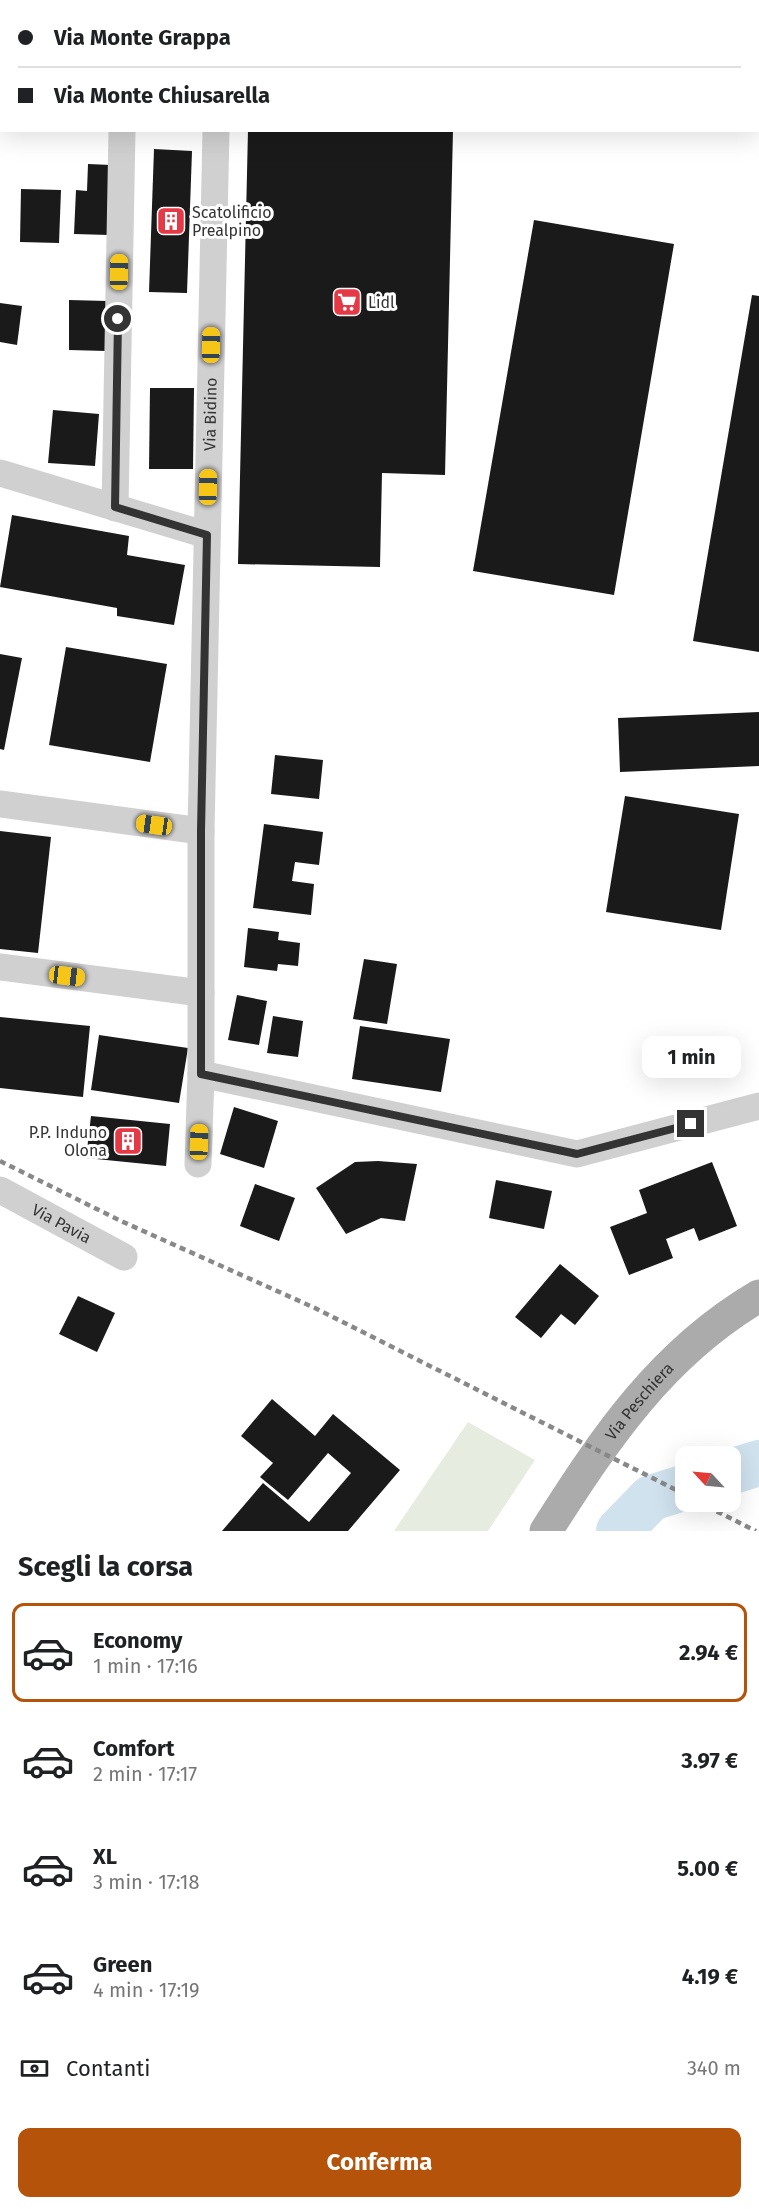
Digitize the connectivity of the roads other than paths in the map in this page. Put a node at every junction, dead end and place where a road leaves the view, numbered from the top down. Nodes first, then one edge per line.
1 (122, 132) edge
2 (216, 132) edge
3 (0, 473) edge
4 (115, 507) junction
5 (207, 535) junction
6 (0, 804) edge
7 (201, 831) junction
8 (0, 967) edge
9 (201, 993) junction
10 (201, 1074) junction
11 (759, 1106) edge
12 (198, 1164) dead end
13 (0, 1190) edge
14 (124, 1257) dead end
15 (759, 1296) edge
16 (546, 1531) edge

1 - 4 street
2 - 5 street, Via Bidino
3 - 4 street
4 - 5 street
5 - 7 street, Via Bidino
6 - 7 street
7 - 9 street, Via Bidino
8 - 9 street
9 - 10 street, Via Bidino
10 - 11 street
10 - 12 street, Via Bidino
13 - 14 street, Via Pavia
15 - 16 main road, Via Peschiera

